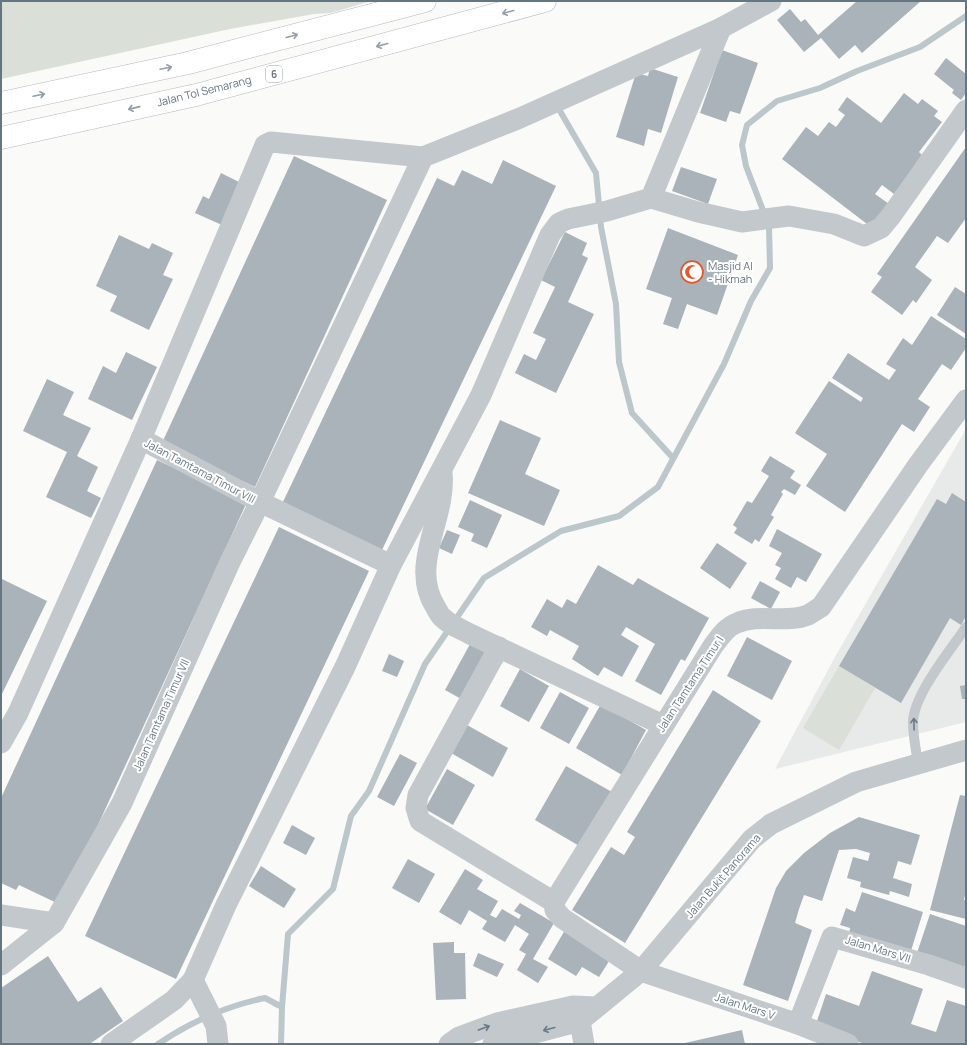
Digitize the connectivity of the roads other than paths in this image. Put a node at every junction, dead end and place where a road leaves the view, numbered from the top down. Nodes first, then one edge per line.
1 (425, 1) edge
2 (545, 1) edge
3 (771, 1) edge
4 (722, 28) junction
5 (1, 103) edge
6 (966, 110) edge
7 (1, 138) edge
8 (423, 157) junction
9 (651, 198) junction
10 (966, 400) edge
11 (141, 439) junction
12 (442, 467) junction
13 (260, 502) junction
14 (391, 565) junction
15 (966, 627) edge
16 (499, 647) junction
17 (663, 725) junction
18 (1, 743) edge
19 (966, 750) edge
20 (918, 763) junction
21 (554, 902) junction
22 (1, 915) edge
23 (54, 923) junction
24 (1, 965) edge
25 (641, 971) junction
26 (966, 978) edge
27 (193, 980) junction
28 (576, 1013) junction
29 (798, 1024) junction
30 (111, 1044) edge
31 (218, 1044) edge
32 (449, 1044) edge
33 (493, 1044) edge
34 (584, 1044) edge
35 (848, 1044) edge

5 -> 1 highway
2 -> 7 highway, Jalan Tol Semarang / 6
3 - 4 street
4 - 8 street
4 - 9 street
6 - 9 street
8 - 11 street
8 - 13 street, Jalan Tamtama Timur VII
9 - 12 street
10 - 17 street, Jalan Tamtama Timur I
11 - 13 street, Jalan Tamtama Timur VIII
11 - 18 street
12 - 14 street
12 - 16 street
13 - 14 street, Jalan Tamtama Timur VIII
13 - 23 street, Jalan Tamtama Timur VII
14 - 27 street
20 -> 15 lane
16 - 17 street
16 - 21 street
17 - 21 street, Jalan Tamtama Timur I
19 - 20 street, Jalan Bukit Panorama
20 - 25 street, Jalan Bukit Panorama
21 - 25 street
22 - 23 street
23 - 24 street
25 - 28 street, Jalan Bukit Panorama
25 - 29 street, Jalan Mars V
26 - 29 street, Jalan Mars VII
27 - 30 street
27 - 31 street
32 -> 28 street, Jalan Bukit Panorama
28 -> 33 street, Jalan Bukit Panorama
28 - 34 street
29 - 35 street, Jalan Mars V

